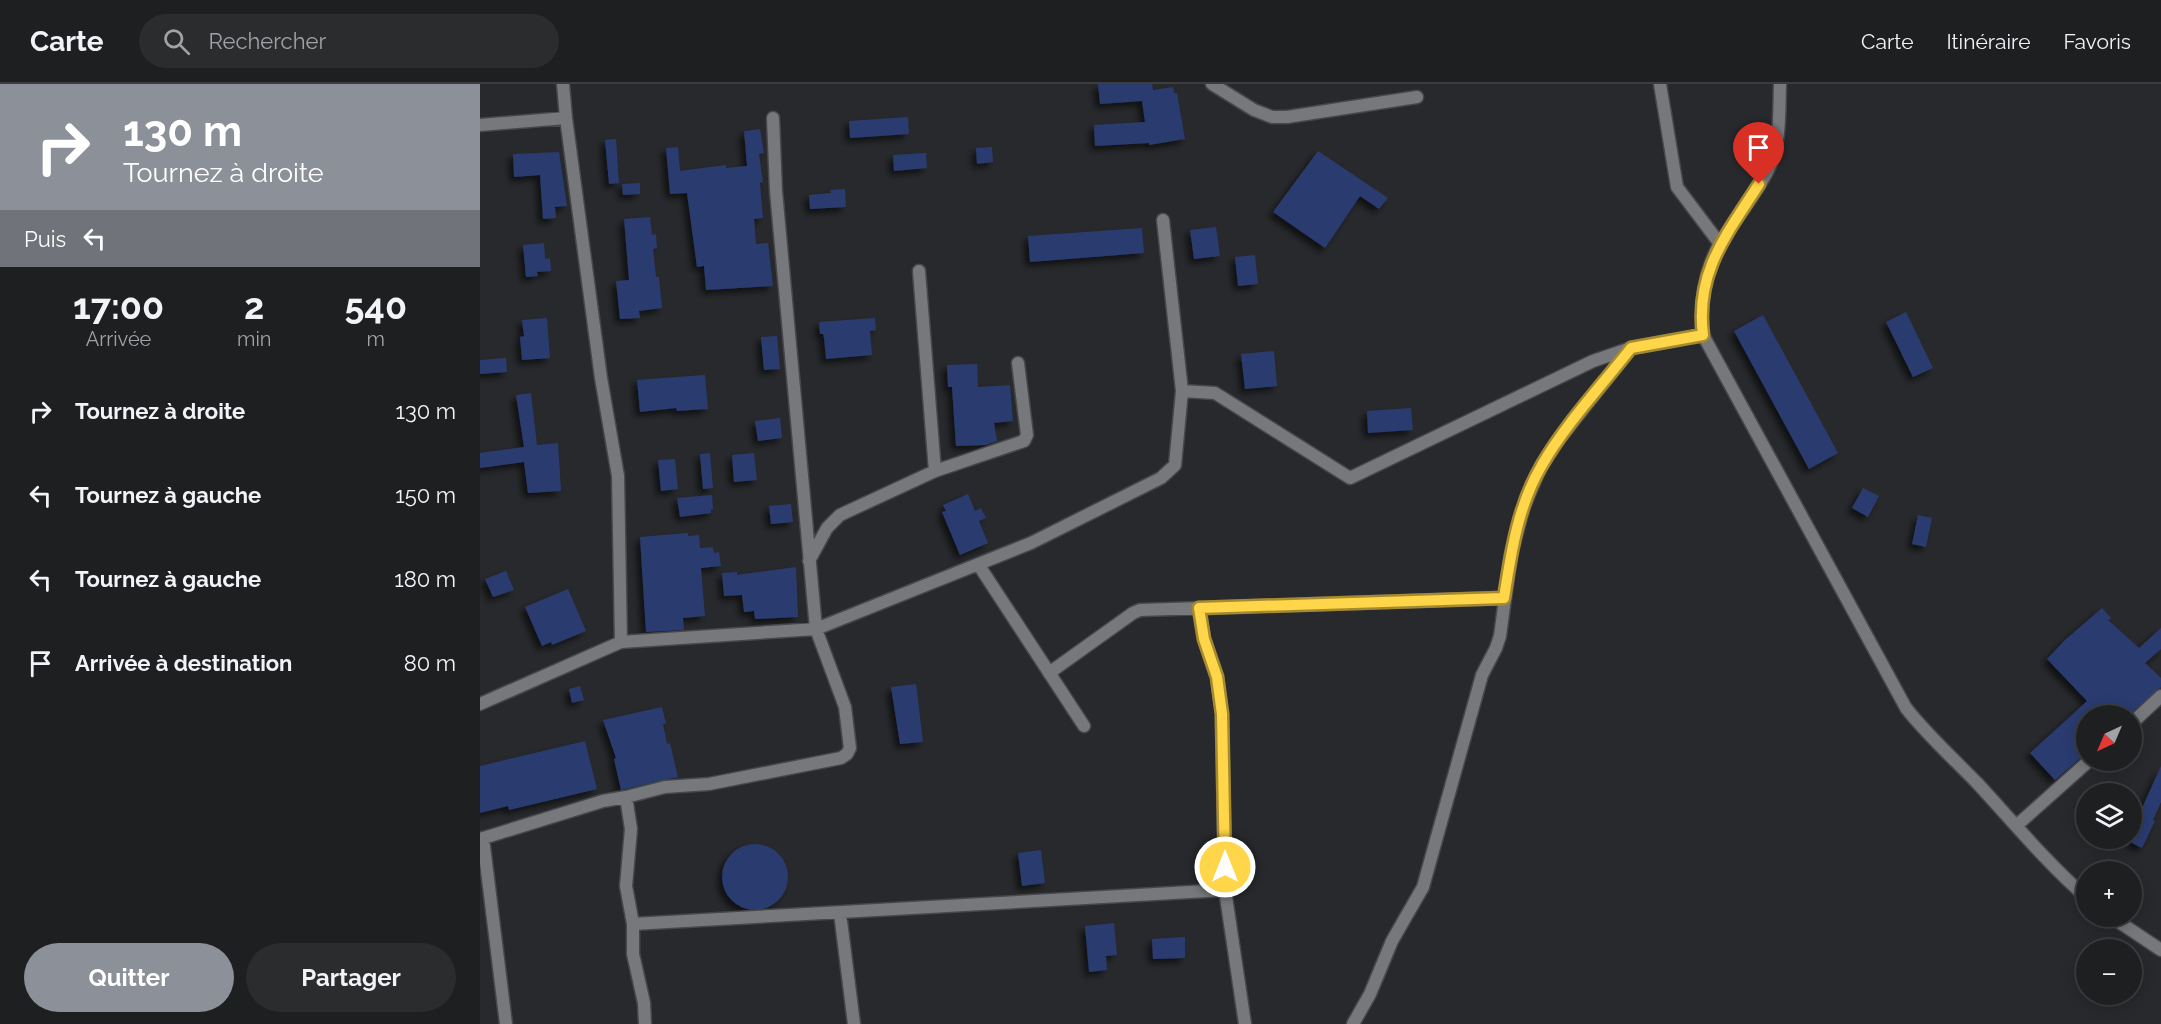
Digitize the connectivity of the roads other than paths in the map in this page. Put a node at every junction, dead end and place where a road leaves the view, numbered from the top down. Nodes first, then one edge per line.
1 (563, 84) edge
2 (1212, 84) edge
3 (1660, 84) edge
4 (1780, 84) edge
5 (1417, 97) dead end
6 (566, 118) junction
7 (773, 118) dead end
8 (480, 125) edge
9 (1163, 220) dead end
10 (1720, 244) junction
11 (919, 272) dead end
12 (1703, 335) junction
13 (1631, 348) junction
14 (1018, 363) dead end
15 (1182, 391) junction
16 (935, 471) junction
17 (809, 561) junction
18 (978, 564) junction
19 (1504, 598) junction
20 (1199, 608) junction
21 (816, 629) junction
22 (621, 642) junction
23 (1049, 673) junction
24 (2161, 696) edge
25 (480, 704) edge
26 (2142, 714) edge
27 (1084, 726) dead end
28 (2078, 771) edge
29 (626, 797) junction
30 (2016, 826) junction
31 (481, 839) edge
32 (2076, 887) edge
33 (1225, 890) junction
34 (840, 913) junction
35 (633, 924) junction
36 (2126, 927) edge
37 (2161, 950) edge
38 (506, 1024) edge
39 (645, 1024) edge
40 (854, 1024) edge
41 (1245, 1024) edge
42 (1353, 1024) edge

1 - 6 street
2 - 5 street
3 - 10 street
4 - 10 street
6 - 8 street
6 - 22 street
7 - 17 street
9 - 15 street
10 - 12 street
11 - 16 street
12 - 13 street
12 - 30 street
13 - 15 street
13 - 19 street
14 - 16 street
15 - 18 street
16 - 17 street
17 - 21 street
18 - 21 street
18 - 23 street
19 - 20 street
19 - 42 street
20 - 23 street
20 - 33 street
21 - 22 street
21 - 29 street
22 - 25 street
23 - 27 street
24 - 26 street
28 - 30 street
29 - 31 street
29 - 35 street
30 - 32 street
31 - 38 street
33 - 34 street
33 - 41 street
34 - 35 street
34 - 40 street
35 - 39 street
36 - 37 street

